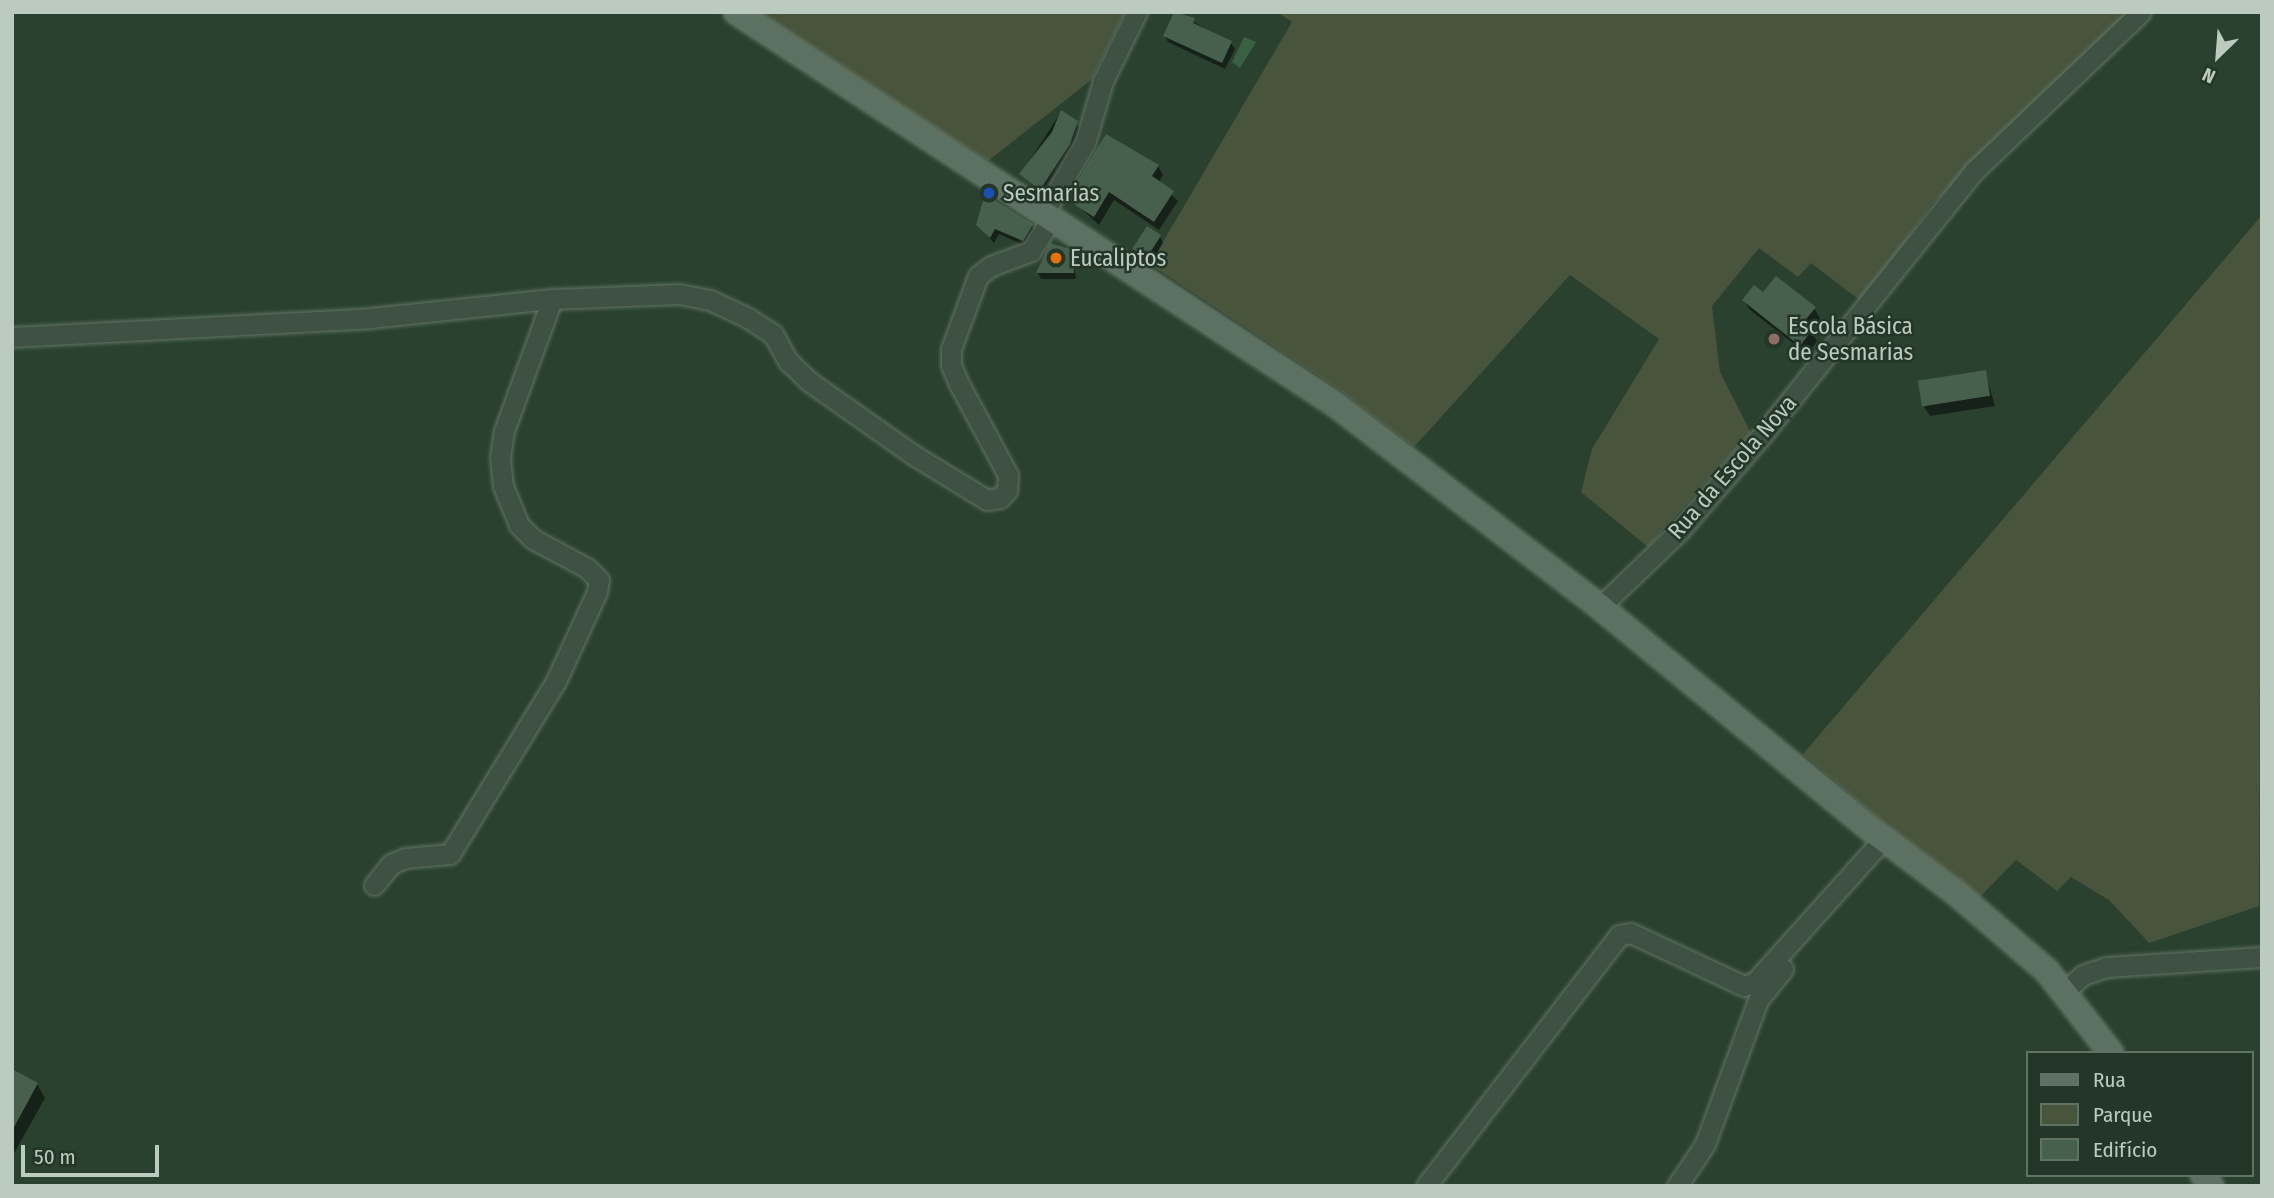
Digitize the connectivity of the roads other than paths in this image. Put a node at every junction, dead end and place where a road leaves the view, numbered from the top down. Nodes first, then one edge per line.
1 (736, 12) edge
2 (1138, 12) edge
3 (2141, 12) edge
4 (1049, 214) junction
5 (552, 299) junction
6 (12, 337) edge
7 (1600, 607) junction
8 (1889, 842) junction
9 (374, 886) dead end
10 (2262, 957) edge
11 (2064, 992) junction
12 (2108, 1051) edge
13 (1426, 1186) edge
14 (1677, 1186) edge

1 - 4 main road
2 - 4 street
3 - 7 street, Rua da Escola Nova
4 - 5 street
4 - 7 main road
5 - 6 street
5 - 9 street
7 - 8 main road
8 - 11 main road
8 - 13 street
8 - 14 street
10 - 11 street
11 - 12 main road

